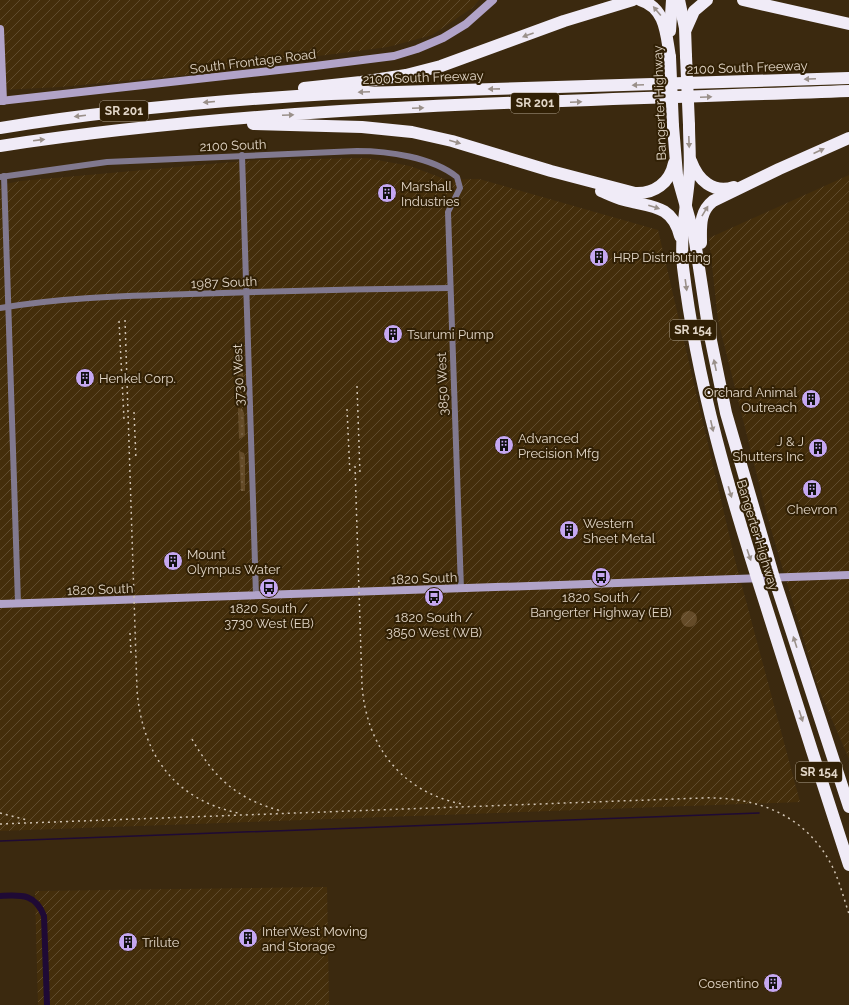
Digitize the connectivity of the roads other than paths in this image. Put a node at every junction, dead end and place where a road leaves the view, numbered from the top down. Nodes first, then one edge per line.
1 (493, 0) edge
2 (615, 0) edge
3 (633, 0) edge
4 (640, 0) edge
5 (672, 0) edge
6 (679, 0) edge
7 (707, 0) edge
8 (743, 0) edge
9 (758, 0) edge
10 (564, 21) junction
11 (830, 21) junction
12 (849, 24) edge
13 (0, 29) edge
14 (685, 32) junction
15 (670, 57) junction
16 (849, 78) edge
17 (849, 91) edge
18 (248, 98) junction
19 (1, 101) edge
20 (222, 120) junction
21 (0, 128) edge
22 (849, 138) edge
23 (0, 146) edge
24 (242, 155) junction
25 (675, 158) junction
26 (690, 158) junction
27 (779, 169) junction
28 (551, 171) junction
29 (2, 176) edge
30 (460, 182) joint
31 (685, 204) junction
32 (682, 240) junction
33 (700, 276) junction
34 (450, 288) junction
35 (246, 292) junction
36 (9, 306) junction
37 (0, 308) edge
38 (849, 575) edge
39 (774, 578) junction
40 (757, 579) junction
41 (461, 589) junction
42 (256, 595) junction
43 (18, 603) junction
44 (0, 604) edge
45 (849, 807) edge
46 (849, 865) edge

1 - 19 street, South Frontage Road
2 - 10 highway
3 - 10 highway
15 -> 4 highway
5 - 15 highway, Bangerter Highway / SR 154
6 - 14 highway, Bangerter Highway / SR 154
7 - 14 highway
8 - 11 highway
9 - 11 highway
10 -> 18 highway
11 - 12 highway
13 - 19 street
14 -> 26 highway, Bangerter Highway / SR 154, bridge
15 - 25 highway, Bangerter Highway / SR 154, bridge
16 -> 18 highway, 2100 South Freeway / SR 201
20 -> 17 highway, SR 201
18 -> 21 highway, 2100 South Freeway / SR 201
23 -> 20 highway, SR 201
20 -> 28 highway
27 -> 22 highway
24 - 29 street, 2100 South
24 - 30 street, 2100 South
24 - 35 street, 3730 West
25 - 28 highway
25 - 31 highway, Bangerter Highway / SR 154
26 - 27 highway
26 - 31 highway, Bangerter Highway / SR 154
33 -> 27 highway
28 -> 32 highway
29 - 36 street
30 - 34 street, 3850 West
31 - 32 highway, Bangerter Highway / SR 154
31 - 33 highway, Bangerter Highway / SR 154
32 -> 40 highway, Bangerter Highway / SR 154
39 -> 33 highway, Bangerter Highway / SR 154
34 - 35 street, 1987 South
34 - 41 street, 3850 West
35 - 36 street, 1987 South
35 - 42 street, 3730 West
36 - 37 street, 1987 South
36 - 43 street
38 - 39 street, 1820 South
39 - 40 street, 1820 South
45 -> 39 highway, Bangerter Highway / SR 154
40 - 41 street, 1820 South
40 -> 46 highway, Bangerter Highway / SR 154
41 - 42 street, 1820 South
42 - 43 street, 1820 South
43 - 44 street, 1820 South

